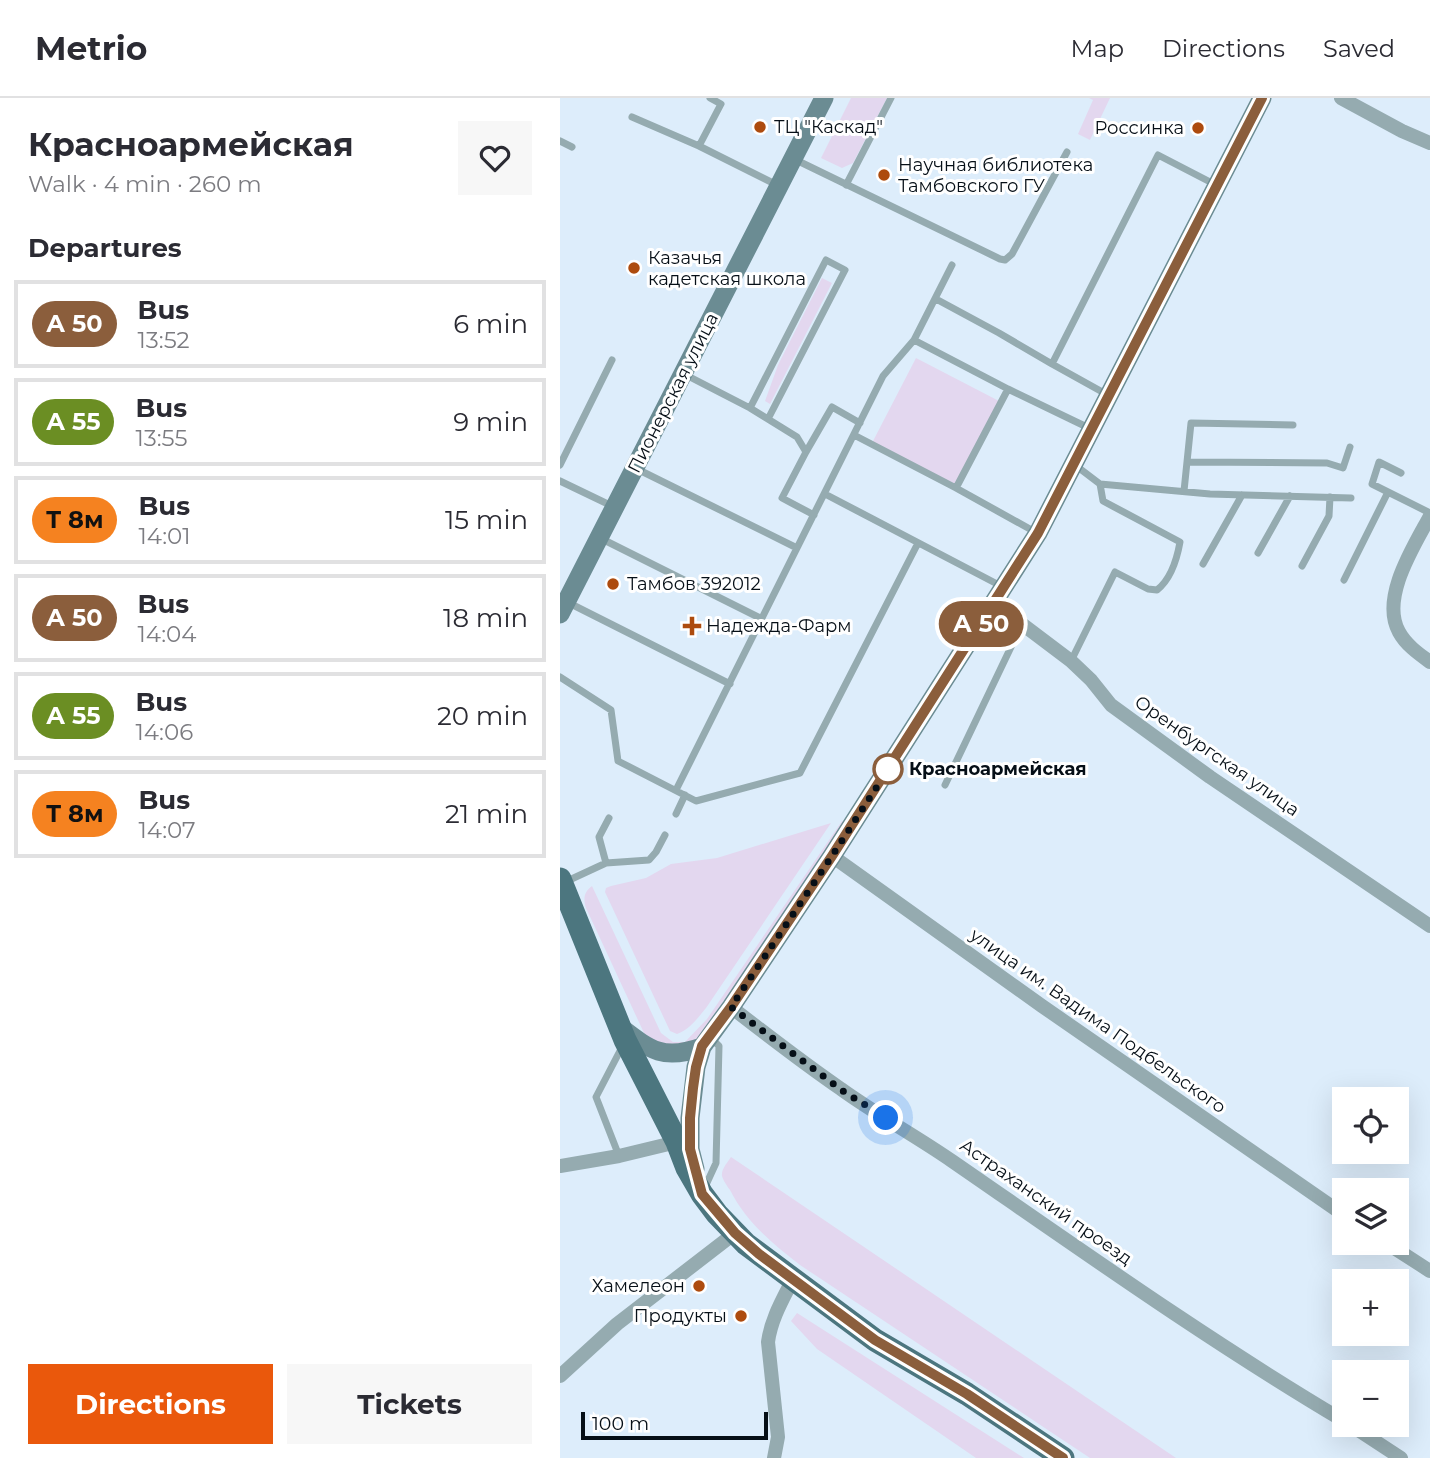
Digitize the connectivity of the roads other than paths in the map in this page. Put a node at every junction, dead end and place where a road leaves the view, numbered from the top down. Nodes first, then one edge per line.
1 (710, 98) edge
2 (824, 98) edge
3 (891, 98) edge
4 (1262, 98) edge
5 (1341, 98) edge
6 (632, 117) dead end
7 (560, 141) edge
8 (1430, 143) edge
9 (699, 146) junction
10 (572, 147) dead end
11 (1067, 152) dead end
12 (793, 158) junction
13 (846, 184) junction
14 (779, 186) junction
15 (1217, 186) junction
16 (952, 265) dead end
17 (936, 299) junction
18 (914, 340) junction
19 (612, 360) dead end
20 (1052, 364) junction
21 (683, 374) junction
22 (1007, 389) junction
23 (1109, 395) junction
24 (750, 408) junction
25 (768, 419) junction
26 (860, 423) junction
27 (1293, 425) dead end
28 (1091, 429) junction
29 (854, 435) junction
30 (1350, 447) dead end
31 (806, 452) junction
32 (1188, 462) junction
33 (1074, 463) junction
34 (560, 465) edge
35 (635, 468) junction
36 (1401, 473) dead end
37 (560, 481) edge
38 (1100, 484) junction
39 (956, 488) junction
40 (1184, 491) junction
41 (1388, 492) junction
42 (825, 494) junction
43 (1242, 495) junction
44 (1290, 496) junction
45 (1330, 497) junction
46 (1351, 498) dead end
47 (615, 508) junction
48 (1430, 514) edge
49 (814, 515) junction
50 (1038, 533) junction
51 (599, 538) junction
52 (918, 543) junction
53 (797, 548) junction
54 (1258, 553) dead end
55 (1203, 564) dead end
56 (1302, 566) dead end
57 (1344, 580) dead end
58 (999, 596) junction
59 (563, 608) edge
60 (762, 620) junction
61 (1022, 624) junction
62 (1071, 661) junction
63 (1430, 662) edge
64 (560, 677) edge
65 (730, 684) junction
66 (945, 785) dead end
67 (676, 790) junction
68 (685, 795) junction
69 (676, 814) dead end
70 (609, 818) dead end
71 (665, 835) dead end
72 (832, 856) junction
73 (606, 863) junction
74 (561, 881) edge
75 (1430, 926) edge
76 (731, 1007) junction
77 (622, 1033) junction
78 (706, 1042) junction
79 (677, 1142) junction
80 (618, 1156) junction
81 (560, 1166) edge
82 (702, 1194) junction
83 (1332, 1207) edge
84 (735, 1233) junction
85 (1405, 1255) edge
86 (1430, 1271) edge
87 (793, 1279) junction
88 (560, 1376) edge
89 (1332, 1415) edge
90 (1365, 1437) edge
91 (1385, 1453) edge
92 (774, 1458) edge
93 (1063, 1458) edge
94 (1401, 1458) edge

1 - 9 lane
2 - 12 street, Пионерская улица
3 - 13 lane
4 - 15 street
5 - 8 street
6 - 9 lane
7 - 10 lane
9 - 14 lane
11 - 13 lane
12 - 13 lane
12 - 14 street, Пионерская улица
14 - 21 street, Пионерская улица
15 - 20 lane
15 - 23 street
16 - 17 lane
17 - 18 lane
17 - 20 lane
18 - 22 lane
18 - 26 lane
19 - 34 lane
20 - 23 lane
21 - 24 lane
21 - 35 street, Пионерская улица
22 - 28 lane
22 - 39 lane
23 - 28 street
24 - 25 lane
24 - 25 lane
25 - 31 lane
26 - 29 lane
26 - 31 lane
27 - 32 lane
28 - 33 street
29 - 39 lane
29 - 42 lane
30 - 32 lane
31 - 49 lane
32 - 40 lane
33 - 38 lane
33 - 50 street
35 - 47 street, Пионерская улица
35 - 53 lane
36 - 41 lane
37 - 47 lane
38 - 40 lane
38 - 62 lane
39 - 50 lane
40 - 43 lane
41 - 48 lane
41 - 57 lane
42 - 49 lane
42 - 52 lane
43 - 44 lane
43 - 55 lane
44 - 45 lane
44 - 54 lane
45 - 46 lane
45 - 56 lane
47 - 51 street, Пионерская улица
48 - 63 street
49 - 53 lane
50 - 58 street
51 - 59 street, Пионерская улица
51 - 60 lane
52 - 58 lane
52 - 68 lane
53 - 60 lane
58 - 61 street, Оренбургская улица
58 - 72 street
59 - 65 lane
60 - 65 lane
61 - 62 street, Оренбургская улица
61 - 66 lane
62 - 75 street, Оренбургская улица
64 - 67 lane
65 - 67 lane
67 - 68 lane
68 - 69 lane
70 - 73 lane
71 - 73 lane
72 - 76 street
72 - 83 street, улица им. Вадима Подбельского
73 - 74 lane
74 - 77 main road
76 - 78 street
76 - 89 street, Астраханский проезд
77 - 78 street
77 - 79 main road
77 - 80 lane
78 - 82 street
78 - 82 lane
79 - 80 street
79 - 82 main road
80 - 81 street
82 - 84 main road
84 - 87 main road
84 - 88 street
85 - 86 street
87 - 92 street
87 - 93 main road
90 - 91 street
91 - 94 street

